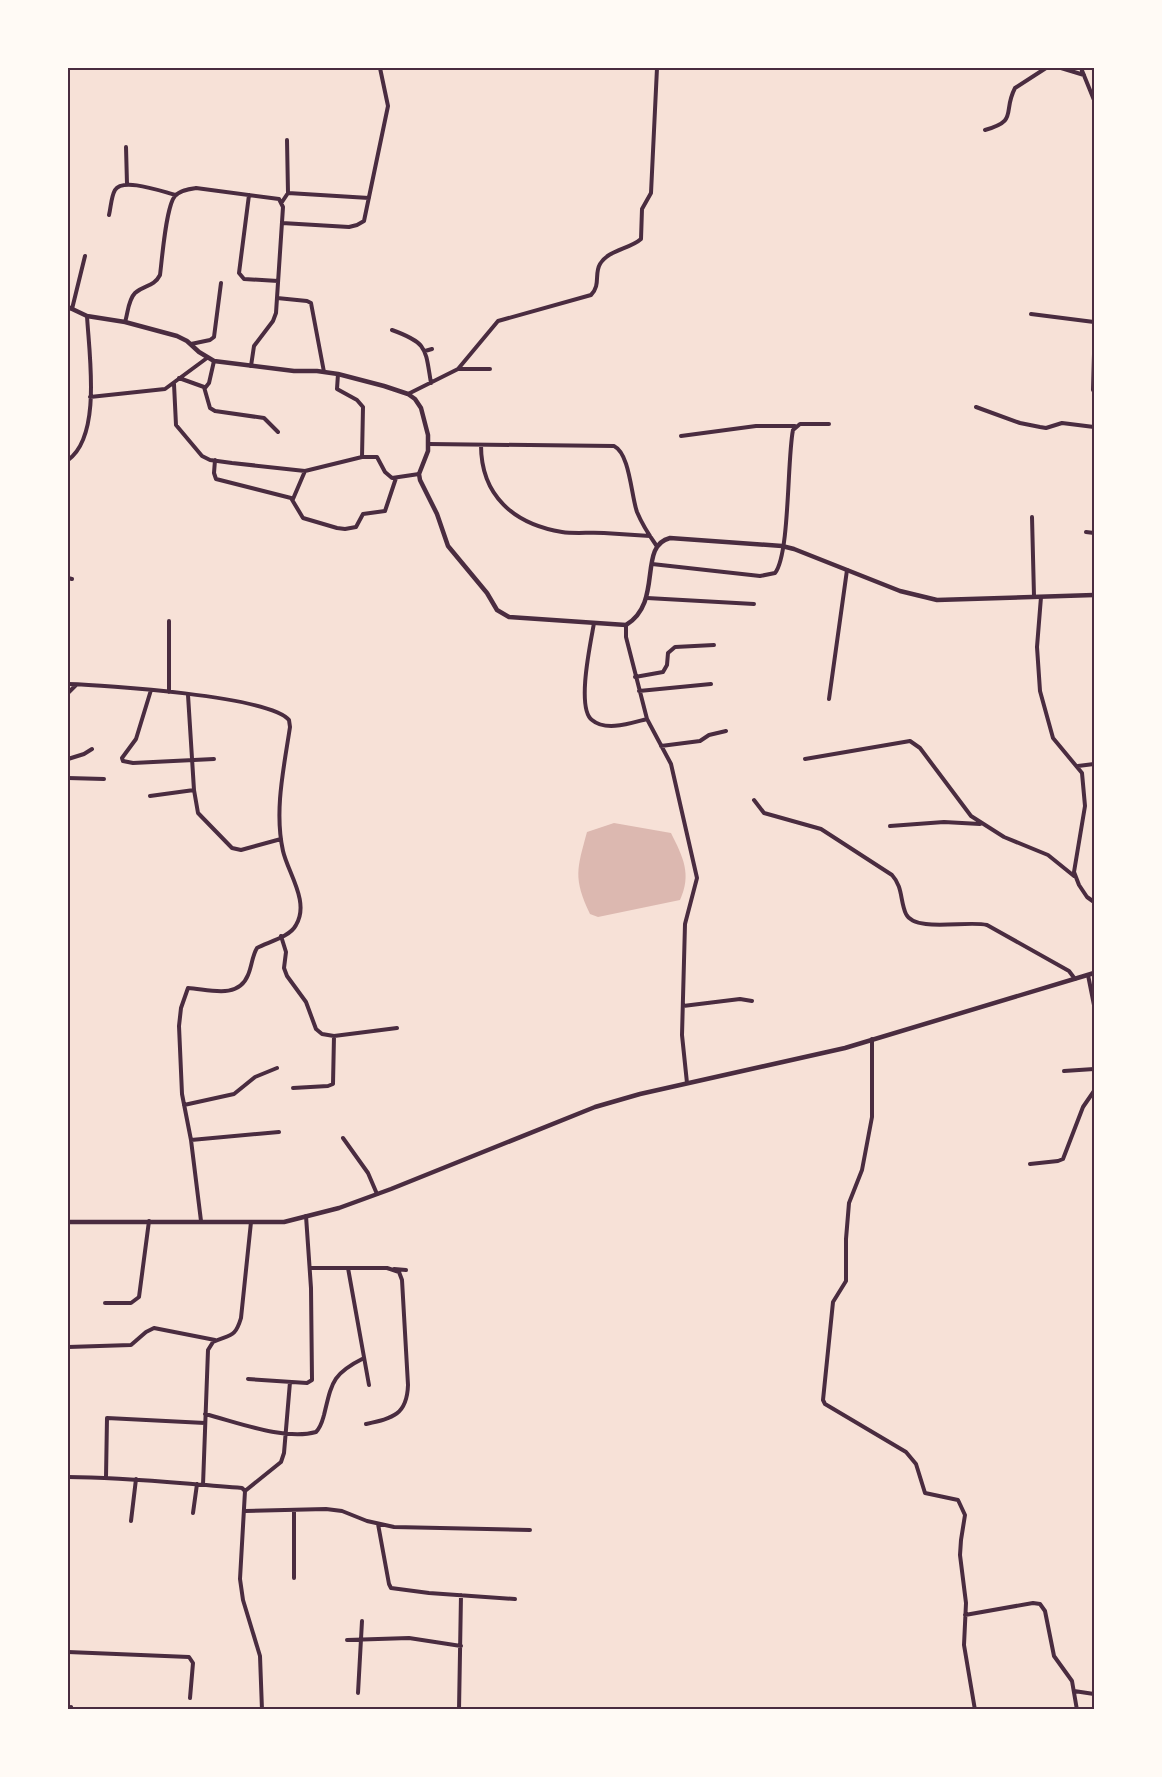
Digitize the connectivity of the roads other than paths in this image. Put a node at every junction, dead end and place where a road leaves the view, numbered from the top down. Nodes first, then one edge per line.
1 (380, 68) edge
2 (657, 68) edge
3 (1046, 68) edge
4 (1062, 68) edge
5 (1081, 68) edge
6 (1085, 75) junction
7 (1095, 100) edge
8 (985, 130) dead end
9 (287, 140) dead end
10 (126, 147) dead end
11 (127, 184) junction
12 (288, 193) junction
13 (176, 195) junction
14 (249, 195) junction
15 (369, 198) junction
16 (282, 202) junction
17 (109, 214) dead end
18 (282, 223) junction
19 (86, 256) dead end
20 (278, 281) junction
21 (221, 283) dead end
22 (277, 298) junction
23 (70, 308) edge
24 (1031, 314) dead end
25 (87, 316) junction
26 (125, 322) junction
27 (1095, 322) edge
28 (392, 330) dead end
29 (191, 344) junction
30 (432, 349) dead end
31 (425, 351) junction
32 (1095, 354) edge
33 (207, 358) junction
34 (214, 361) junction
35 (251, 366) junction
36 (458, 369) junction
37 (489, 369) dead end
38 (324, 372) junction
39 (338, 374) junction
40 (179, 378) junction
41 (431, 383) junction
42 (174, 384) junction
43 (205, 388) junction
44 (1093, 390) edge
45 (408, 394) junction
46 (90, 397) junction
47 (976, 407) dead end
48 (829, 424) dead end
49 (795, 426) junction
50 (1095, 427) edge
51 (278, 432) dead end
52 (681, 436) dead end
53 (429, 444) junction
54 (481, 446) junction
55 (362, 457) junction
56 (68, 460) edge
57 (215, 460) junction
58 (305, 471) junction
59 (419, 474) junction
60 (396, 478) junction
61 (293, 500) junction
62 (1032, 517) dead end
63 (1086, 532) dead end
64 (1095, 533) edge
65 (650, 536) junction
66 (656, 545) junction
67 (782, 546) junction
68 (652, 564) junction
69 (848, 570) junction
70 (1095, 595) edge
71 (1034, 596) junction
72 (1041, 596) junction
73 (647, 598) junction
74 (754, 604) dead end
75 (169, 621) dead end
76 (594, 623) junction
77 (626, 625) junction
78 (714, 645) dead end
79 (636, 677) junction
80 (68, 684) edge
81 (711, 684) dead end
82 (77, 685) junction
83 (151, 690) junction
84 (639, 691) junction
85 (169, 692) junction
86 (68, 693) edge
87 (188, 695) junction
88 (829, 699) dead end
89 (647, 719) junction
90 (726, 731) dead end
91 (661, 746) junction
92 (92, 749) dead end
93 (68, 759) edge
94 (192, 759) junction
95 (214, 759) dead end
96 (805, 759) dead end
97 (1095, 764) edge
98 (1077, 766) junction
99 (68, 778) edge
100 (104, 779) dead end
101 (194, 790) junction
102 (150, 796) dead end
103 (754, 800) dead end
104 (981, 824) junction
105 (890, 826) dead end
106 (281, 839) junction
107 (1075, 876) junction
108 (1095, 902) edge
109 (281, 936) junction
110 (1095, 973) edge
111 (1088, 975) junction
112 (1075, 979) junction
113 (752, 1001) dead end
114 (1095, 1005) edge
115 (683, 1006) junction
116 (397, 1028) dead end
117 (334, 1036) junction
118 (872, 1039) junction
119 (277, 1068) dead end
120 (1095, 1069) edge
121 (1065, 1071) dead end
122 (687, 1083) junction
123 (293, 1088) dead end
124 (1095, 1092) edge
125 (184, 1105) junction
126 (279, 1132) dead end
127 (344, 1138) dead end
128 (191, 1140) junction
129 (1030, 1164) dead end
130 (377, 1194) junction
131 (306, 1216) junction
132 (149, 1221) junction
133 (201, 1221) junction
134 (251, 1221) junction
135 (68, 1222) edge
136 (310, 1268) junction
137 (348, 1268) junction
138 (394, 1269) junction
139 (406, 1270) dead end
140 (105, 1303) dead end
141 (216, 1340) junction
142 (68, 1347) edge
143 (364, 1358) junction
144 (248, 1379) dead end
145 (290, 1382) junction
146 (369, 1385) dead end
147 (205, 1414) junction
148 (205, 1423) junction
149 (366, 1424) dead end
150 (285, 1434) junction
151 (68, 1477) edge
152 (106, 1477) junction
153 (136, 1479) junction
154 (196, 1484) junction
155 (203, 1485) junction
156 (245, 1491) junction
157 (294, 1509) junction
158 (245, 1511) junction
159 (193, 1513) dead end
160 (131, 1521) dead end
161 (378, 1524) junction
162 (530, 1530) dead end
163 (294, 1578) dead end
164 (460, 1595) junction
165 (515, 1599) dead end
166 (965, 1615) junction
167 (362, 1621) dead end
168 (360, 1639) junction
169 (347, 1640) dead end
170 (461, 1646) junction
171 (68, 1652) edge
172 (1074, 1691) junction
173 (358, 1693) dead end
174 (1095, 1694) edge
175 (190, 1698) dead end
176 (262, 1710) edge
177 (459, 1710) edge
178 (975, 1710) edge
179 (1077, 1710) edge

1 - 15 street
2 - 36 street
3 - 8 street
4 - 6 street
5 - 6 street
6 - 7 street
9 - 12 street
10 - 11 street
11 - 13 street
11 - 17 street
12 - 15 street
12 - 16 street
13 - 14 street
13 - 26 street
14 - 16 street
14 - 20 street
15 - 18 street
16 - 18 street
18 - 20 street
19 - 23 street
20 - 22 street
21 - 29 street
22 - 35 street
22 - 38 street
23 - 25 street
24 - 27 street
25 - 26 street
25 - 46 street
26 - 29 street
28 - 31 street
29 - 33 street
30 - 31 street
31 - 41 street
32 - 44 street
33 - 34 street
33 - 40 street
34 - 35 street
34 - 43 street
35 - 38 street
36 - 37 street
36 - 41 street
38 - 39 street
39 - 45 street
39 - 55 street
40 - 42 street
40 - 43 street
41 - 45 street
42 - 46 street
42 - 57 street
43 - 51 street
45 - 53 street
46 - 56 street
47 - 50 street
48 - 49 street
49 - 52 street
49 - 67 street
53 - 54 street
53 - 59 street
54 - 65 street
54 - 65 street
55 - 58 street
55 - 60 street
57 - 58 street
57 - 61 street
58 - 61 street
59 - 60 street
59 - 76 street
60 - 61 street
62 - 71 street
63 - 64 street
65 - 66 street
66 - 67 street
66 - 68 street
67 - 68 street
67 - 69 street
68 - 73 street
69 - 71 street
69 - 88 street
70 - 72 street
71 - 72 street
72 - 98 street
73 - 74 street
73 - 77 street
75 - 85 street
76 - 77 street
76 - 89 street
77 - 79 street
78 - 79 street
79 - 84 street
80 - 82 street
81 - 84 street
82 - 83 street
82 - 86 street
83 - 85 street
83 - 94 street
84 - 89 street
85 - 87 street
87 - 94 street
87 - 106 street
89 - 91 street
90 - 91 street
91 - 115 street
92 - 93 street
94 - 95 street
94 - 101 street
96 - 104 street
97 - 98 street
98 - 107 street
99 - 100 street
101 - 102 street
101 - 106 street
103 - 112 street
104 - 105 street
104 - 107 street
106 - 109 street
107 - 108 street
109 - 117 street
109 - 125 street
110 - 111 street
111 - 112 street
111 - 114 street
112 - 118 street
113 - 115 street
115 - 122 street
116 - 117 street
117 - 123 street
118 - 122 street
118 - 166 street
119 - 125 street
120 - 121 street
122 - 130 street
124 - 129 street
125 - 128 street
126 - 128 street
127 - 130 street
128 - 133 street
130 - 131 street
131 - 134 street
131 - 136 street
132 - 133 street
132 - 135 street
132 - 140 street
133 - 134 street
134 - 141 street
136 - 137 street
136 - 145 street
137 - 138 street
137 - 143 street
138 - 139 street
138 - 149 street
141 - 142 street
141 - 147 street
143 - 146 street
143 - 150 street
144 - 145 street
145 - 150 street
147 - 148 street
147 - 150 street
148 - 152 street
148 - 155 street
150 - 156 street
151 - 152 street
152 - 153 street
153 - 154 street
153 - 160 street
154 - 155 street
154 - 159 street
155 - 156 street
156 - 158 street
157 - 158 street
157 - 161 street
157 - 163 street
158 - 176 street
161 - 162 street
161 - 164 street
164 - 165 street
164 - 170 street
166 - 172 street
166 - 178 street
167 - 168 street
168 - 169 street
168 - 170 street
168 - 173 street
170 - 177 street
171 - 175 street
172 - 174 street
172 - 179 street

